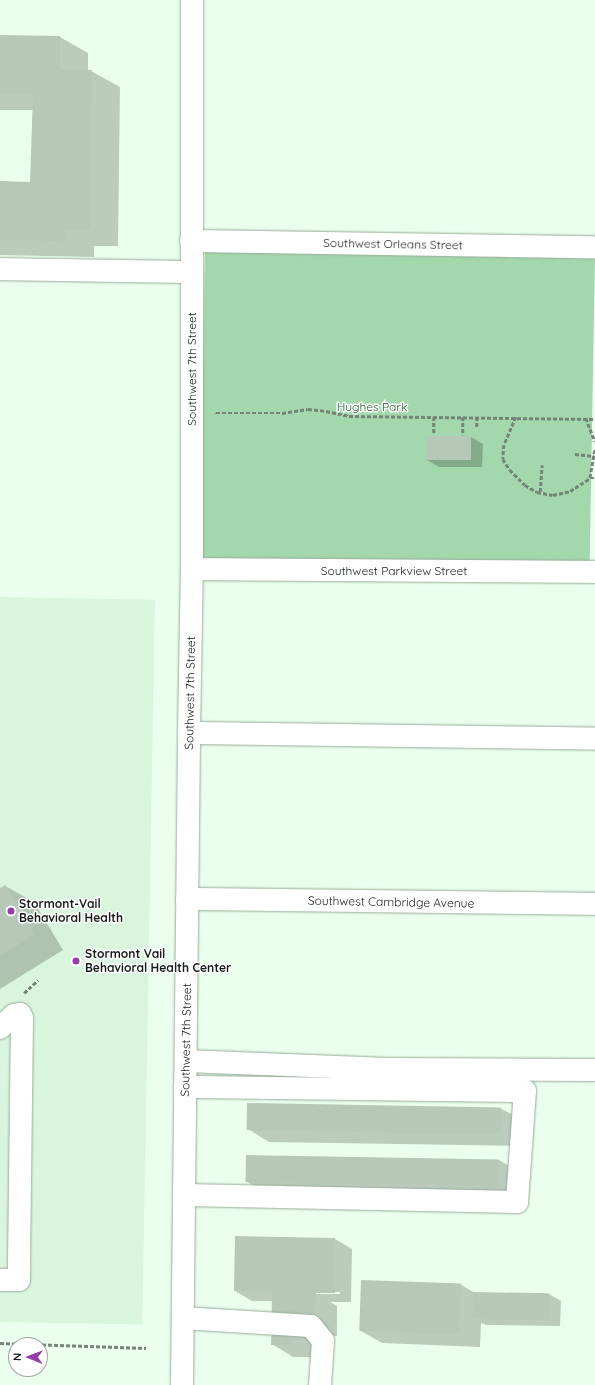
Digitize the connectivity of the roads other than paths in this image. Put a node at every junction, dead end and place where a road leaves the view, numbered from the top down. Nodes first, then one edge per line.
1 (192, 0) edge
2 (191, 241) junction
3 (595, 247) edge
4 (0, 268) edge
5 (192, 272) junction
6 (192, 569) junction
7 (595, 572) edge
8 (189, 733) junction
9 (595, 740) edge
10 (187, 899) junction
11 (595, 904) edge
12 (0, 1028) edge
13 (186, 1061) junction
14 (595, 1070) edge
15 (185, 1087) junction
16 (185, 1195) junction
17 (0, 1280) edge
18 (183, 1318) junction
19 (182, 1385) edge
20 (320, 1385) edge

1 - 2 street, Southwest 7th Street
2 - 3 street, Southwest Orleans Street
2 - 5 street, Southwest 7th Street
4 - 5 street
5 - 6 street, Southwest 7th Street
6 - 7 street, Southwest Parkview Street
6 - 8 street, Southwest 7th Street
8 - 9 street
8 - 10 street, Southwest 7th Street
10 - 11 street, Southwest Cambridge Avenue
10 - 13 street, Southwest 7th Street
12 - 17 street
13 - 14 street
13 - 15 street, Southwest 7th Street
15 - 16 street, Southwest 7th Street
15 - 16 street
16 - 18 street, Southwest 7th Street
18 - 19 street, Southwest 7th Street
18 - 20 street

